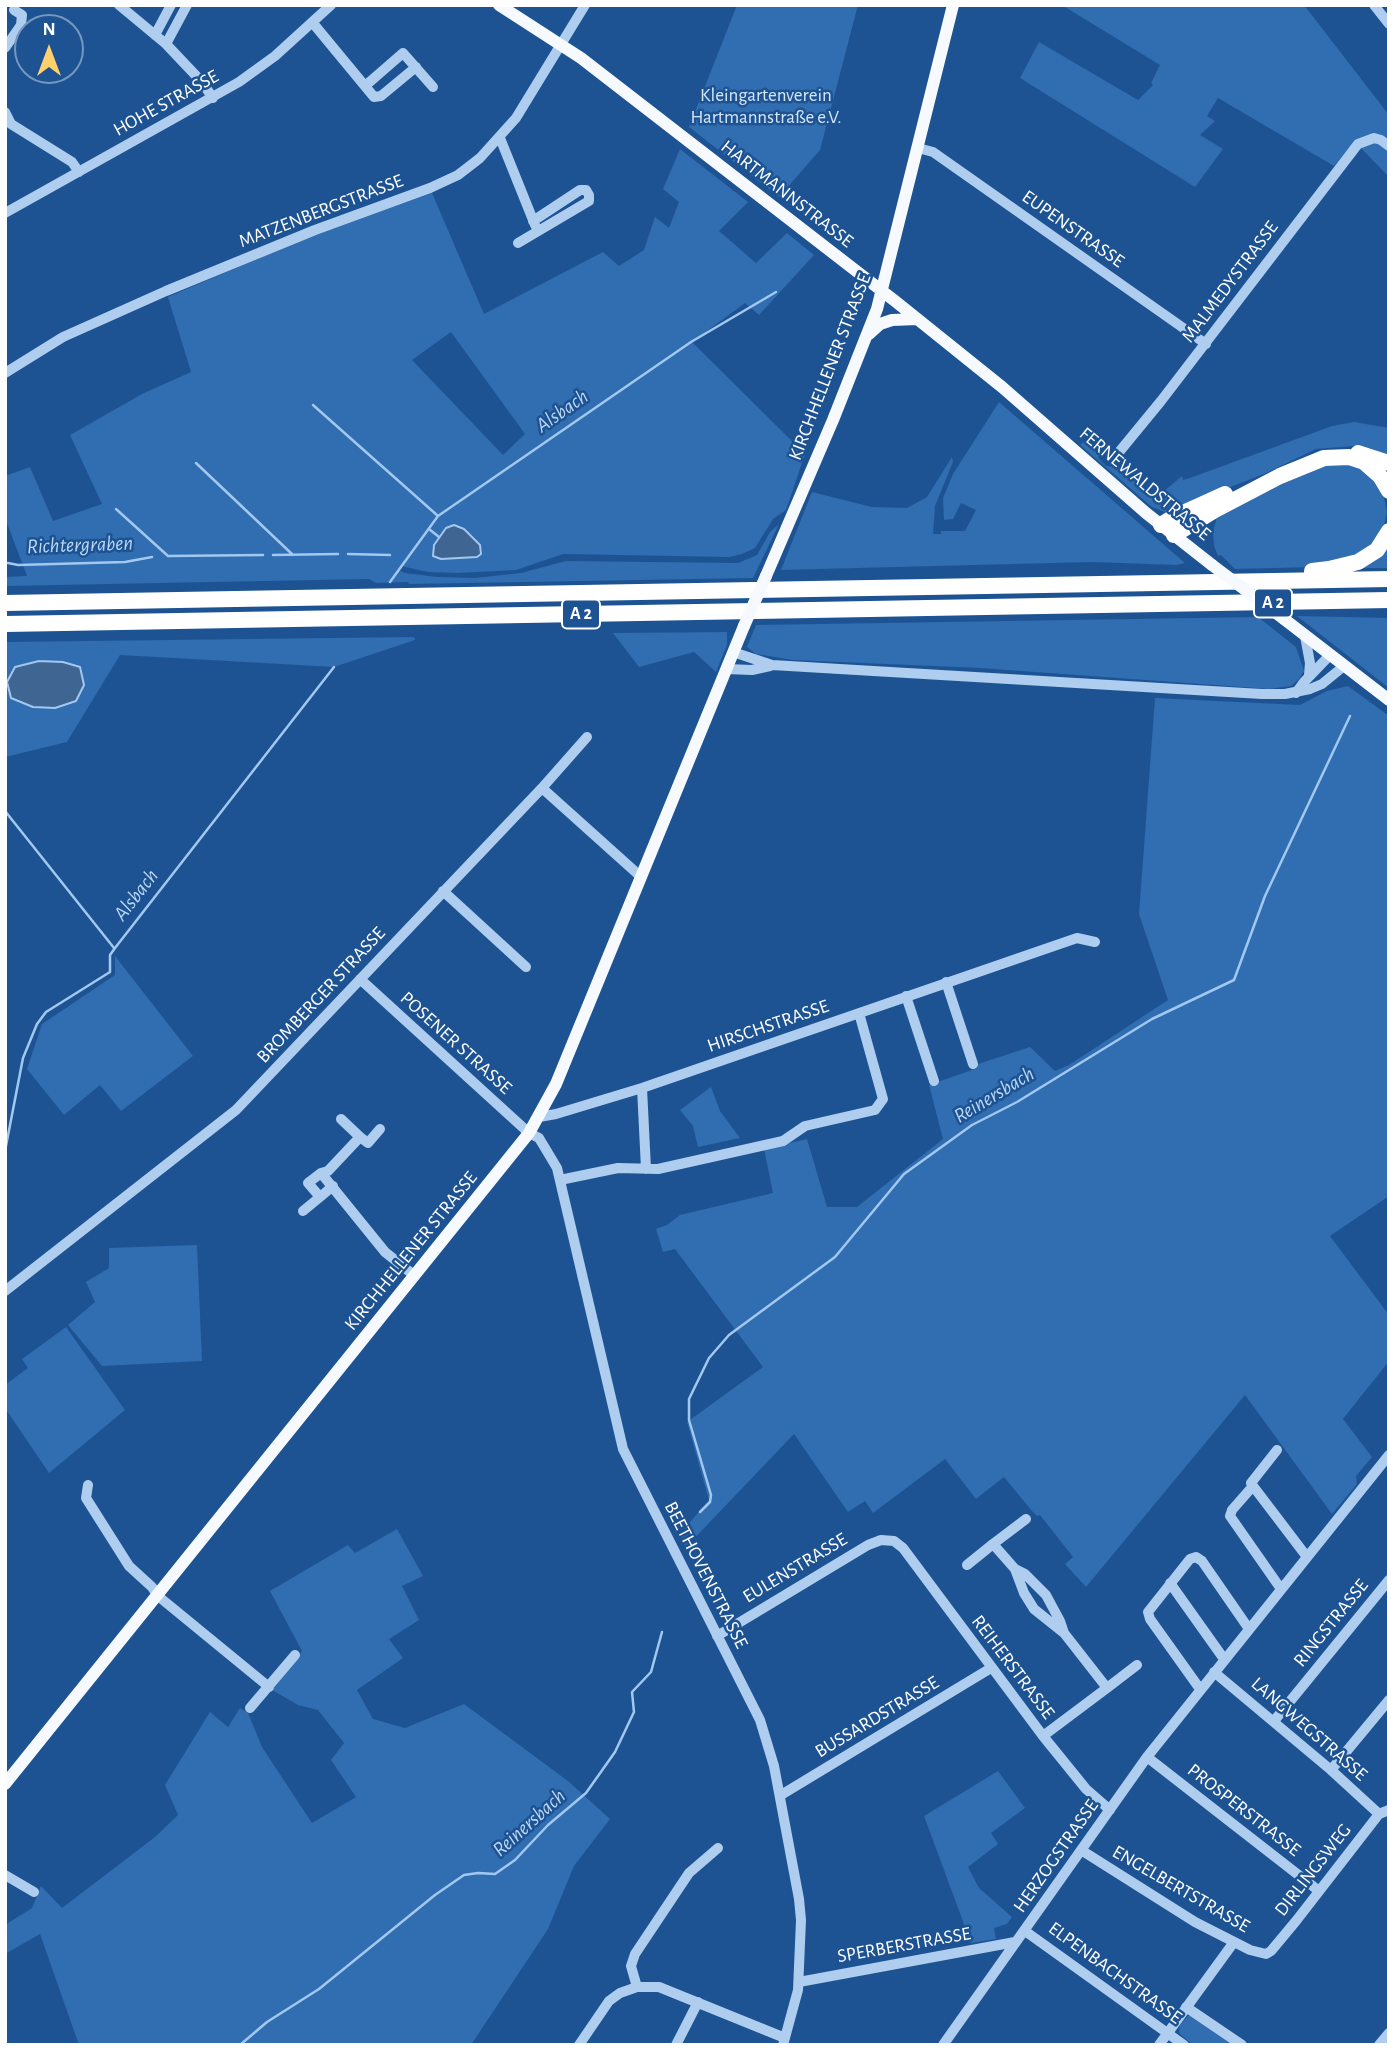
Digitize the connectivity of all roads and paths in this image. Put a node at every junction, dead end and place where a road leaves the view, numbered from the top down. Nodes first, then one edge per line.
1 (119, 5) edge
2 (171, 5) edge
3 (187, 5) edge
4 (331, 5) edge
5 (499, 5) edge
6 (585, 5) edge
7 (953, 5) edge
8 (1374, 5) edge
9 (14, 10) dead end
10 (312, 22) junction
11 (1389, 24) edge
12 (155, 35) junction
13 (166, 44) junction
14 (563, 44) junction
15 (5, 48) edge
16 (415, 67) junction
17 (365, 86) junction
18 (433, 87) dead end
19 (213, 98) junction
20 (5, 112) edge
21 (500, 138) junction
22 (1389, 146) edge
23 (918, 148) junction
24 (79, 172) junction
25 (5, 213) edge
26 (533, 221) junction
27 (539, 232) junction
28 (519, 243) dead end
29 (881, 292) junction
30 (917, 319) junction
31 (866, 337) junction
32 (1206, 344) junction
33 (5, 373) edge
34 (1115, 457) dead end
35 (1389, 463) edge
36 (1389, 491) edge
37 (1168, 530) junction
38 (1389, 531) edge
39 (1389, 579) edge
40 (1236, 582) junction
41 (1389, 600) edge
42 (5, 603) edge
43 (5, 624) edge
44 (1305, 636) junction
45 (733, 652) junction
46 (1330, 655) junction
47 (772, 664) junction
48 (1344, 666) junction
49 (726, 669) junction
50 (1308, 677) junction
51 (1296, 693) junction
52 (1389, 700) edge
53 (587, 737) dead end
54 (542, 788) junction
55 (640, 876) junction
56 (443, 891) junction
57 (1095, 942) dead end
58 (526, 967) dead end
59 (360, 979) junction
60 (946, 982) junction
61 (906, 996) junction
62 (859, 1013) junction
63 (973, 1065) dead end
64 (933, 1081) dead end
65 (642, 1088) junction
66 (539, 1117) junction
67 (341, 1119) dead end
68 (380, 1129) dead end
69 (529, 1133) junction
70 (360, 1137) junction
71 (646, 1169) junction
72 (321, 1173) junction
73 (560, 1180) junction
74 (334, 1186) junction
75 (320, 1197) junction
76 (303, 1211) dead end
77 (415, 1276) junction
78 (5, 1291) edge
79 (1277, 1450) dead end
80 (1389, 1455) edge
81 (88, 1485) dead end
82 (1253, 1486) junction
83 (1026, 1519) dead end
84 (894, 1541) joint
85 (993, 1545) junction
86 (1307, 1557) junction
87 (967, 1565) dead end
88 (1016, 1570) junction
89 (1389, 1580) edge
90 (1170, 1583) junction
91 (1281, 1589) junction
92 (158, 1595) junction
93 (1250, 1629) junction
94 (1064, 1633) junction
95 (717, 1636) junction
96 (295, 1654) dead end
97 (1224, 1659) junction
98 (1137, 1665) dead end
99 (991, 1668) junction
100 (1214, 1672) junction
101 (269, 1687) junction
102 (1107, 1688) junction
103 (1200, 1689) junction
104 (1389, 1700) edge
105 (250, 1708) dead end
106 (1274, 1721) junction
107 (1044, 1737) junction
108 (1147, 1758) junction
109 (1331, 1770) junction
110 (5, 1784) edge
111 (780, 1795) junction
112 (1110, 1810) junction
113 (1384, 1812) edge
114 (718, 1848) dead end
115 (1081, 1850) junction
116 (5, 1875) edge
117 (1319, 1891) junction
118 (34, 1892) dead end
119 (1025, 1931) junction
120 (1015, 1942) junction
121 (1234, 1942) junction
122 (1266, 1954) joint
123 (799, 1982) junction
124 (637, 1987) junction
125 (698, 2002) junction
126 (1186, 2007) junction
127 (1168, 2033) junction
128 (1389, 2033) edge
129 (784, 2041) edge
130 (579, 2045) edge
131 (676, 2045) edge
132 (943, 2045) edge
133 (1158, 2045) edge
134 (1184, 2045) edge
135 (1242, 2045) edge
136 (1379, 2045) edge

1 - 12 street
2 - 12 street
3 - 13 street
4 - 10 street, HOHE STRASSE
5 - 14 main road, HARTMANNSTRASSE
6 - 14 street, MATZENBERGSTRASSE
7 - 23 main road, KIRCHHELLENER STRASSE
8 - 11 street
9 - 15 street
10 - 17 street
10 - 19 street, HOHE STRASSE
12 - 13 street
13 - 19 street
14 - 21 street, MATZENBERGSTRASSE
14 - 29 main road, HARTMANNSTRASSE
16 - 17 street
16 - 17 street
16 - 18 street
19 - 24 street, HOHE STRASSE
20 - 24 street
21 - 26 street
21 - 33 street, MATZENBERGSTRASSE
22 - 32 street, MALMEDYSTRASSE
23 - 29 main road, KIRCHHELLENER STRASSE
23 - 32 street, EUPENSTRASSE
24 - 25 street, HOHE STRASSE
26 - 27 street
26 - 27 street
27 - 28 street
29 - 30 main road, FERNEWALDSTRASSE
29 - 31 main road, KIRCHHELLENER STRASSE
30 - 31 main road
30 - 37 main road, FERNEWALDSTRASSE
31 - 45 main road, KIRCHHELLENER STRASSE, bridge
32 - 34 street, MALMEDYSTRASSE
35 - 37 highway
36 - 37 highway
37 - 44 main road, FERNEWALDSTRASSE, bridge
38 - 40 highway
39 - 40 highway, A 2
40 - 42 highway, A 2
41 - 43 highway, A 2
44 - 46 main road, FERNEWALDSTRASSE
44 - 50 street
45 - 47 street
45 - 49 main road, KIRCHHELLENER STRASSE
46 - 48 main road, FERNEWALDSTRASSE
46 - 50 street
47 - 49 street
47 - 51 street
48 - 51 street
48 - 52 main road, FERNEWALDSTRASSE
49 - 55 main road, KIRCHHELLENER STRASSE
50 - 51 street
53 - 54 street, BROMBERGER STRASSE
54 - 55 street
54 - 56 street, BROMBERGER STRASSE
55 - 66 main road, KIRCHHELLENER STRASSE
56 - 58 street
56 - 59 street, BROMBERGER STRASSE
57 - 60 street, HIRSCHSTRASSE
59 - 69 street, POSENER STRASSE
59 - 78 street, BROMBERGER STRASSE
60 - 61 street, HIRSCHSTRASSE
60 - 63 street
61 - 62 street, HIRSCHSTRASSE
61 - 64 street
62 - 65 street, HIRSCHSTRASSE
62 - 71 street
65 - 66 street, HIRSCHSTRASSE
65 - 71 street
66 - 69 main road, KIRCHHELLENER STRASSE
67 - 70 street
68 - 70 street
69 - 73 street, BEETHOVENSTRASSE
69 - 77 main road, KIRCHHELLENER STRASSE
70 - 72 street
71 - 73 street
72 - 74 street
72 - 75 street
73 - 95 street, BEETHOVENSTRASSE
74 - 75 street
74 - 77 street
75 - 76 street
77 - 92 main road, KIRCHHELLENER STRASSE
79 - 82 street
80 - 86 street, HERZOGSTRASSE
81 - 92 street
82 - 86 street
82 - 91 street
83 - 85 street
84 - 95 street, EULENSTRASSE
84 - 99 street, REIHERSTRASSE
85 - 87 street
85 - 88 street
86 - 91 street, HERZOGSTRASSE
88 - 94 street
88 - 94 street
89 - 106 street, RINGSTRASSE
90 - 93 street
90 - 97 street
90 - 103 street
91 - 93 street, HERZOGSTRASSE
92 - 101 street
92 - 110 main road, KIRCHHELLENER STRASSE
93 - 97 street, HERZOGSTRASSE
94 - 102 street
95 - 111 street, BEETHOVENSTRASSE
96 - 101 street
97 - 100 street, HERZOGSTRASSE
98 - 102 street
99 - 107 street, REIHERSTRASSE
99 - 111 street, BUSSARDSTRASSE
100 - 103 street, HERZOGSTRASSE
100 - 106 street, LANGWEGSTRASSE
101 - 105 street
102 - 107 street
103 - 108 street, HERZOGSTRASSE
104 - 109 street
106 - 109 street, LANGWEGSTRASSE
107 - 112 street, REIHERSTRASSE
108 - 112 street, HERZOGSTRASSE
108 - 117 street, PROSPERSTRASSE
109 - 113 street, LANGWEGSTRASSE
111 - 123 street, BEETHOVENSTRASSE
112 - 115 street, HERZOGSTRASSE
113 - 117 street, DIRLINGSWEG
114 - 124 street
115 - 119 street, HERZOGSTRASSE
115 - 121 street, ENGELBERTSTRASSE
116 - 118 street
117 - 122 street, DIRLINGSWEG
119 - 120 street, HERZOGSTRASSE
119 - 127 street, ELPENBACHSTRASSE
120 - 123 street, SPERBERSTRASSE
120 - 132 street, HERZOGSTRASSE
121 - 122 street, ENGELBERTSTRASSE
121 - 126 street
123 - 129 street, BEETHOVENSTRASSE
124 - 125 street
124 - 130 street
125 - 129 street
125 - 131 street
126 - 127 street
126 - 135 street, ELPENBACHSTRASSE
127 - 133 street
127 - 134 street, ELPENBACHSTRASSE
128 - 136 street

